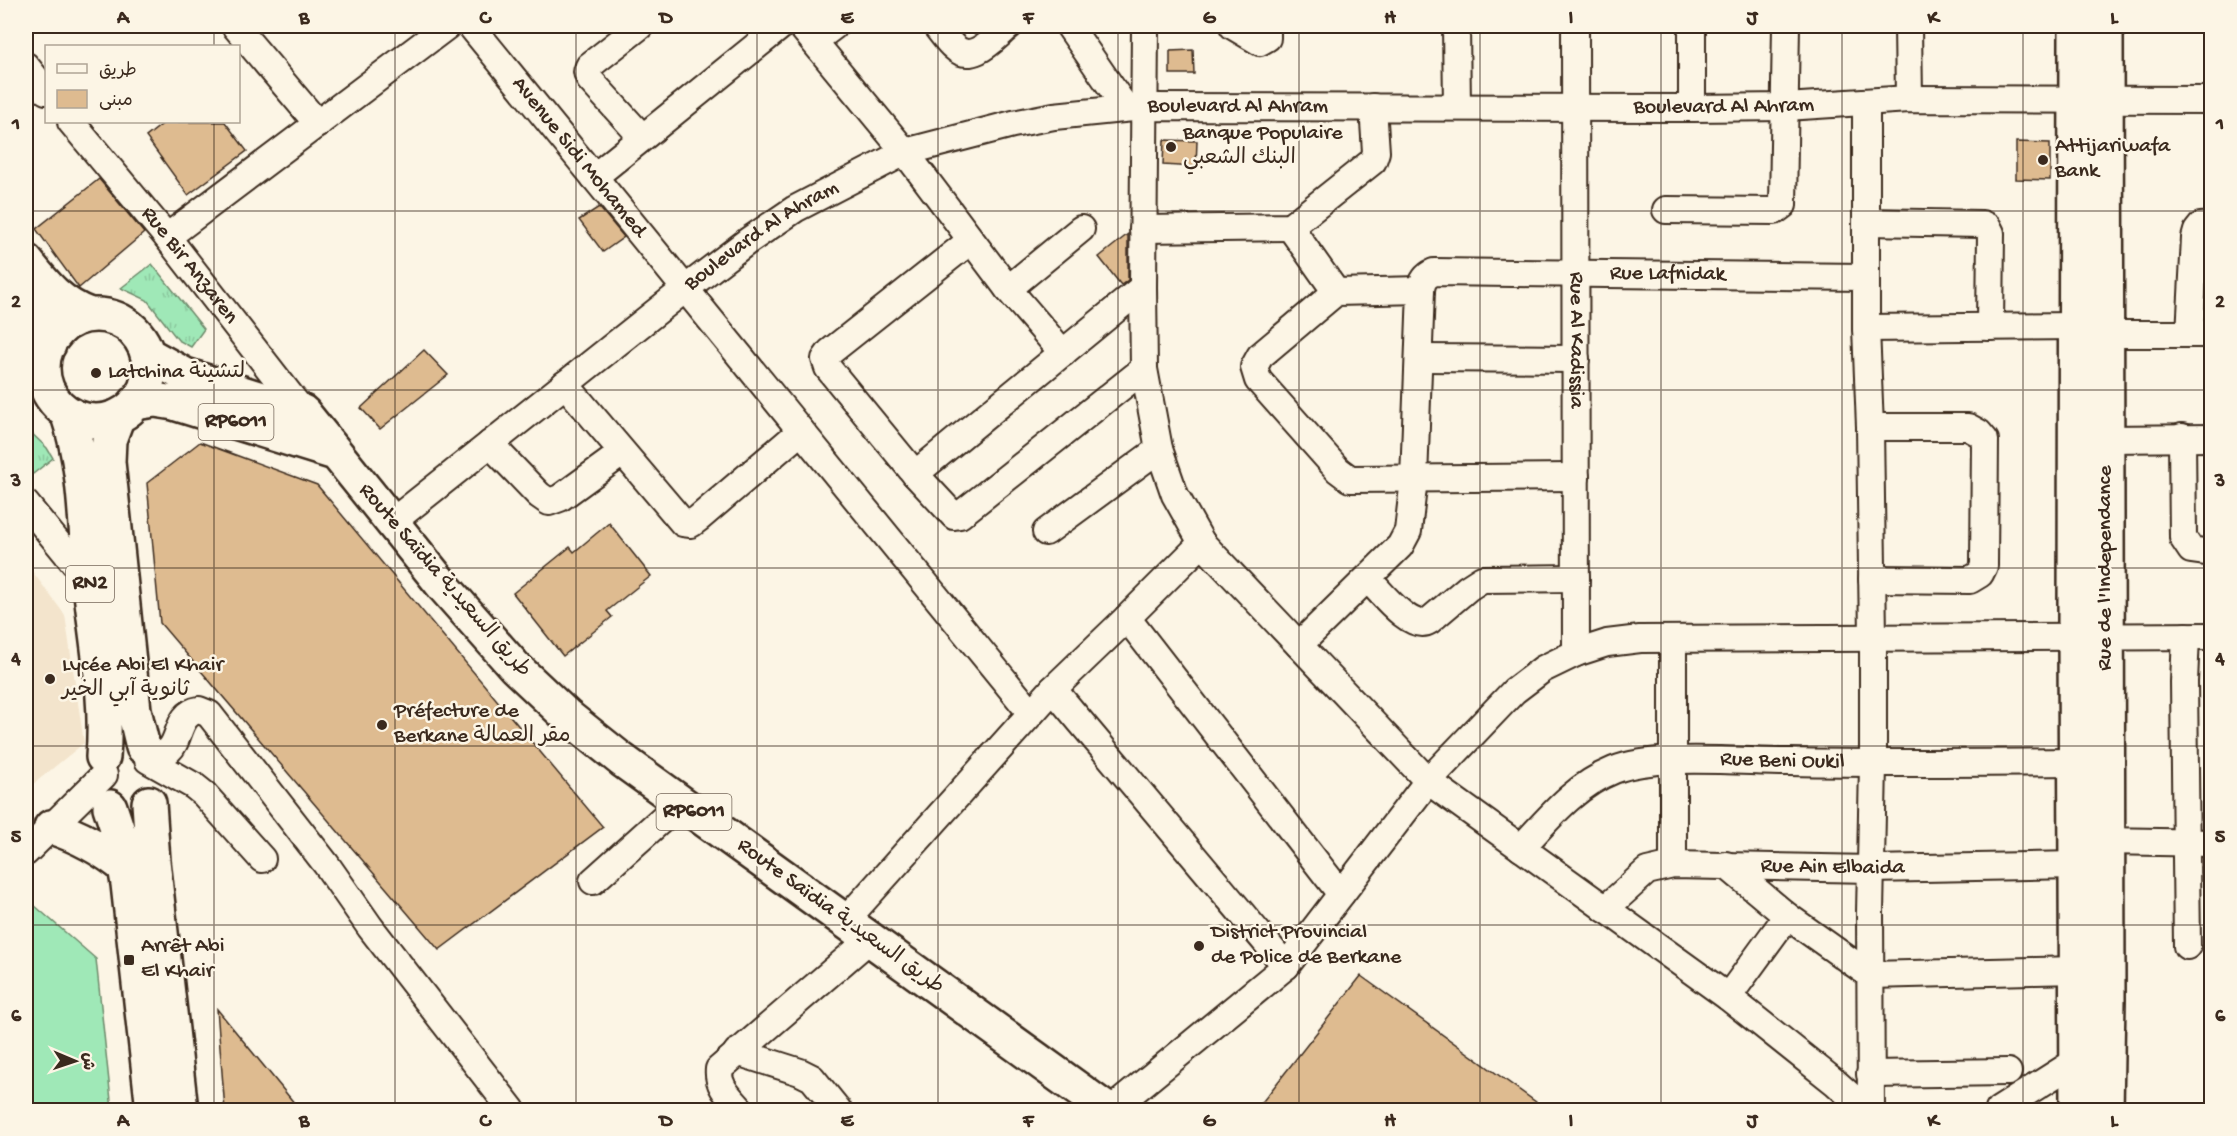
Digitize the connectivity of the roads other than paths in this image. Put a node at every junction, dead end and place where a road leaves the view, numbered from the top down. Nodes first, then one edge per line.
1 (235, 26) edge
2 (447, 26) edge
3 (471, 26) edge
4 (640, 26) edge
5 (781, 26) edge
6 (834, 26) edge
7 (936, 26) edge
8 (1009, 26) edge
9 (1070, 26) edge
10 (1145, 26) edge
11 (1233, 26) edge
12 (1267, 26) edge
13 (1456, 26) edge
14 (1575, 26) edge
15 (1692, 26) edge
16 (1786, 26) edge
17 (1908, 26) edge
18 (2076, 26) edge
19 (2106, 26) edge
20 (808, 33) edge
21 (26, 66) edge
22 (45, 90) edge
23 (1909, 99) junction
24 (2091, 99) junction
25 (2211, 100) edge
26 (1866, 102) junction
27 (1457, 106) junction
28 (1576, 106) junction
29 (1134, 107) junction
30 (1373, 107) junction
31 (1786, 107) junction
32 (1692, 108) junction
33 (73, 123) edge
34 (318, 124) junction
35 (642, 137) junction
36 (905, 152) junction
37 (594, 177) junction
38 (1666, 210) dead end
39 (1866, 222) junction
40 (2211, 225) edge
41 (1290, 227) junction
42 (1081, 229) dead end
43 (1143, 229) junction
44 (167, 237) junction
45 (970, 241) junction
46 (26, 261) edge
47 (1576, 273) junction
48 (1866, 277) junction
49 (1427, 281) junction
50 (1143, 287) junction
51 (685, 289) junction
52 (1008, 289) junction
53 (1336, 292) junction
54 (26, 301) edge
55 (90, 315) junction
56 (1990, 327) junction
57 (2075, 327) junction
58 (1866, 328) junction
59 (2106, 334) junction
60 (2201, 334) edge
61 (49, 345) junction
62 (1063, 353) junction
63 (147, 354) junction
64 (1419, 358) junction
65 (1576, 359) junction
66 (1144, 369) junction
67 (565, 384) junction
68 (126, 410) junction
69 (67, 412) junction
70 (303, 412) junction
71 (1870, 427) junction
72 (801, 431) junction
73 (2182, 437) junction
74 (2211, 438) edge
75 (2106, 439) junction
76 (490, 444) junction
77 (1158, 449) junction
78 (336, 453) junction
79 (622, 453) junction
80 (915, 474) junction
81 (1576, 477) junction
82 (1414, 479) junction
83 (26, 504) edge
84 (392, 522) junction
85 (1047, 532) dead end
86 (1202, 543) junction
87 (2211, 553) edge
88 (1576, 578) junction
89 (1368, 579) junction
90 (1872, 579) junction
91 (90, 582) junction
92 (1127, 618) junction
93 (2091, 636) junction
94 (2186, 636) junction
95 (2211, 636) edge
96 (1873, 637) junction
97 (1673, 639) junction
98 (1299, 645) junction
99 (1576, 653) junction
100 (1053, 688) junction
101 (1031, 713) junction
102 (146, 753) junction
103 (1673, 761) junction
104 (2076, 762) junction
105 (1873, 764) junction
106 (104, 766) junction
107 (1428, 781) junction
108 (681, 802) junction
109 (149, 803) junction
110 (110, 807) junction
111 (51, 827) junction
112 (2106, 841) junction
113 (2186, 843) junction
114 (2211, 843) edge
115 (1521, 848) junction
116 (26, 852) edge
117 (262, 859) dead end
118 (1672, 864) junction
119 (1726, 865) junction
120 (2076, 865) junction
121 (126, 868) junction
122 (1871, 869) junction
123 (593, 881) dead end
124 (1341, 894) junction
125 (1605, 909) junction
126 (1787, 916) junction
127 (857, 930) junction
128 (2187, 946) dead end
129 (1286, 966) junction
130 (2077, 970) junction
131 (1870, 975) junction
132 (1728, 998) junction
133 (738, 1052) junction
134 (2077, 1064) junction
135 (1816, 1068) junction
136 (2008, 1072) dead end
137 (1870, 1074) junction
138 (153, 1110) edge
139 (181, 1110) edge
140 (512, 1110) edge
141 (741, 1110) edge
142 (838, 1110) edge
143 (1109, 1110) edge
144 (1849, 1110) edge
145 (1868, 1110) edge
146 (1999, 1110) edge
147 (2077, 1110) edge
148 (2106, 1110) edge

1 - 34 street
2 - 34 street
3 - 37 street, Avenue Sidi Mohamed
4 - 35 street
5 - 35 street
6 - 20 street
7 - 8 street
9 - 29 street
10 - 29 street
11 - 12 street
13 - 27 street
14 - 28 street, Rue Al Kadissia
15 - 32 street
16 - 31 street
17 - 23 street
18 - 24 main road, Rue de l'Independance
19 - 24 main road, Rue de l'Independance
20 - 36 street
21 - 22 street
23 - 24 street, Boulevard Al Ahram
23 - 26 street, Boulevard Al Ahram
24 - 25 street, Boulevard Al Ahram
24 - 57 main road, Rue de l'Independance
24 - 59 main road, Rue de l'Independance
26 - 31 street, Boulevard Al Ahram
26 - 39 street
27 - 28 street, Boulevard Al Ahram
27 - 30 street, Boulevard Al Ahram
28 - 32 street, Boulevard Al Ahram
28 - 47 street, Rue Al Kadissia
29 - 30 street, Boulevard Al Ahram
29 - 36 street, Boulevard Al Ahram
29 - 43 street
30 - 41 street
31 - 32 street, Boulevard Al Ahram
31 - 38 street
33 - 44 street, Rue Bir Anzaren
34 - 44 street
35 - 37 street
36 - 45 street
36 - 51 street, Boulevard Al Ahram
37 - 51 street, Avenue Sidi Mohamed
39 - 48 street
39 - 56 street
40 - 60 street
41 - 43 street
41 - 53 street
42 - 52 street
43 - 50 street
44 - 70 street, Rue Bir Anzaren
45 - 52 street
45 - 80 street
46 - 55 main road
47 - 48 street, Rue Lafnidak
47 - 49 street, Rue Lafnidak
47 - 65 street, Rue Al Kadissia
48 - 58 street
49 - 53 street, Rue Lafnidak
49 - 64 street
50 - 62 street
50 - 66 street
51 - 67 street, Boulevard Al Ahram
51 - 72 street, Avenue Sidi Mohamed
52 - 62 street
53 - 82 street
54 - 61 main road
55 - 61 main road
55 - 63 main road
56 - 57 street
56 - 58 street
57 - 93 main road, Rue de l'Independance
58 - 71 street
59 - 60 street
59 - 75 main road, Rue de l'Independance
61 - 69 main road, RN2
62 - 80 street
63 - 68 main road, RN2
63 - 70 main road, RP6011
64 - 65 street
64 - 82 street
65 - 81 street, Rue Al Kadissia
66 - 77 street
66 - 80 street
67 - 76 street, Boulevard Al Ahram
67 - 79 street
68 - 69 main road
68 - 78 main road, RP6011
68 - 102 main road, RN2
69 - 91 main road, RN2
70 - 78 main road, Route Saïdia طريق السعيدية / RP6011
71 - 90 street
71 - 90 street
72 - 79 street
72 - 101 street, Avenue Sidi Mohamed
73 - 74 street
73 - 75 street
73 - 87 street
75 - 93 main road, Rue de l'Independance
76 - 79 street
76 - 84 street, Boulevard Al Ahram
77 - 85 street
77 - 86 street
78 - 84 main road, Route Saïdia طريق السعيدية / RP6011
81 - 82 street
81 - 88 street, Rue Al Kadissia
82 - 89 street
83 - 91 street
84 - 108 main road, Route Saïdia طريق السعيدية / RP6011
86 - 92 street
86 - 98 street
88 - 89 street
88 - 99 street, Rue Al Kadissia
89 - 98 street
90 - 96 street
91 - 106 main road, RN2
92 - 100 street
92 - 124 street
93 - 94 street
93 - 96 street
93 - 104 main road, Rue de l'Independance
93 - 112 main road, Rue de l'Independance
94 - 95 street
94 - 113 street
96 - 97 street
96 - 105 street
97 - 99 street
97 - 103 street
98 - 107 street
99 - 107 street
100 - 101 street
100 - 129 street
101 - 127 street
102 - 106 main road
102 - 109 main road, RN2
102 - 117 street
102 - 140 street
103 - 105 street, Rue Beni Oukil
103 - 115 street, Rue Beni Oukil
103 - 118 street
104 - 105 street, Rue Beni Oukil
104 - 120 main road, Rue de l'Independance
105 - 122 street
106 - 110 main road, RN2
106 - 111 street
107 - 115 street
107 - 124 street
108 - 123 street
108 - 127 main road, Route Saïdia طريق السعيدية / RP6011
109 - 110 main road
109 - 139 main road, RN2
110 - 121 main road, RN2
111 - 116 street
111 - 121 main road
112 - 113 street
112 - 148 main road, Rue de l'Independance
113 - 114 street
113 - 128 street
115 - 125 street
118 - 119 street, Rue Ain Elbaida
118 - 125 street, Rue Ain Elbaida
119 - 122 street, Rue Ain Elbaida
119 - 126 street
120 - 122 street, Rue Ain Elbaida
120 - 130 main road, Rue de l'Independance
121 - 138 main road, RN2
122 - 131 street
124 - 129 street
125 - 132 street
126 - 131 street
126 - 132 street
127 - 133 street
127 - 143 main road, Route Saïdia طريق السعيدية / RP6011
129 - 143 street
130 - 131 street
130 - 134 main road, Rue de l'Independance
131 - 137 street
132 - 135 street
133 - 141 street
133 - 142 street
134 - 146 street
134 - 147 main road, Rue de l'Independance
135 - 144 street
135 - 145 street
136 - 137 street
137 - 145 street

